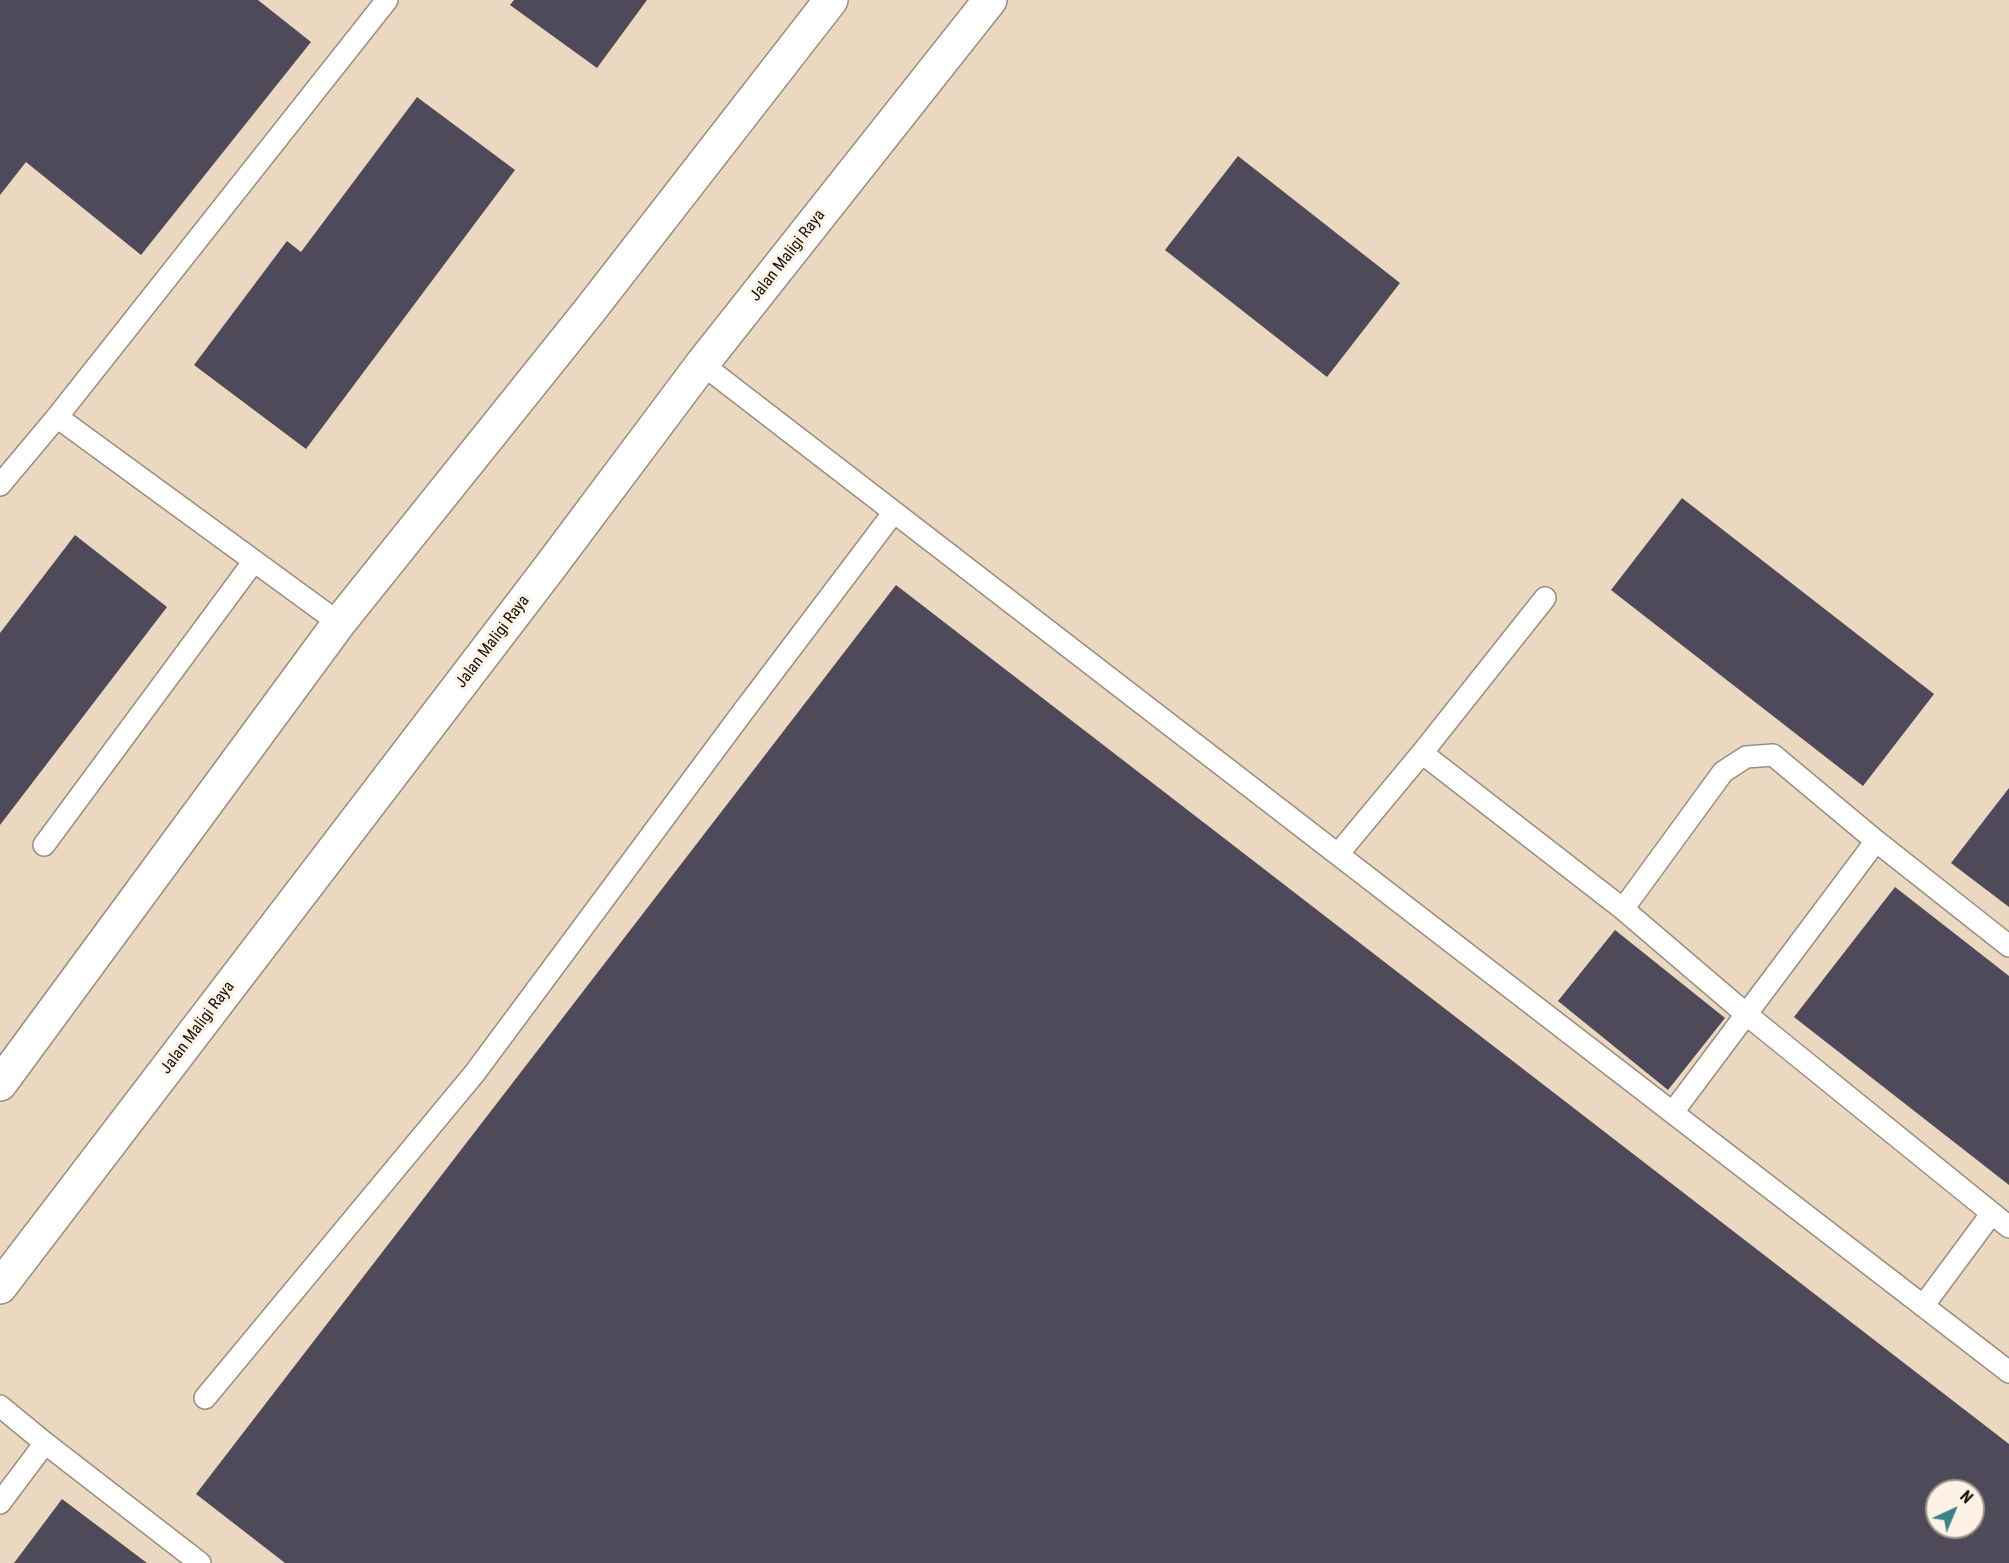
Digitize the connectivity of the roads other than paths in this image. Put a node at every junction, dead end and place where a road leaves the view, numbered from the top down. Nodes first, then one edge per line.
1 (387, 0) edge
2 (831, 0) edge
3 (990, 0) edge
4 (702, 364) junction
5 (57, 417) junction
6 (0, 485) edge
7 (894, 512) junction
8 (254, 561) junction
9 (1545, 598) dead end
10 (339, 622) junction
11 (1422, 753) junction
12 (1876, 841) junction
13 (44, 845) dead end
14 (1338, 854) junction
15 (1623, 909) junction
16 (2009, 946) edge
17 (1746, 1014) junction
18 (0, 1084) edge
19 (1673, 1112) junction
20 (1992, 1213) junction
21 (2009, 1227) edge
22 (0, 1287) edge
23 (1923, 1306) junction
24 (2009, 1372) edge
25 (205, 1398) dead end
26 (0, 1406) edge
27 (45, 1443) junction
28 (0, 1503) edge
29 (200, 1563) edge

1 - 5 lane
2 - 10 street
3 - 4 street, Jalan Maligi Raya
4 - 7 lane
4 - 22 street, Jalan Maligi Raya
5 - 6 lane
5 - 8 lane
7 - 14 lane
7 - 25 lane
8 - 10 lane
8 - 13 lane
9 - 11 lane
10 - 18 street
11 - 14 lane
11 - 15 lane
12 - 15 lane
12 - 16 lane
12 - 17 lane
14 - 19 lane
15 - 17 lane
17 - 19 lane
17 - 20 lane
19 - 23 lane
20 - 21 lane
20 - 23 lane
23 - 24 lane
26 - 27 lane
27 - 28 lane
27 - 29 lane

